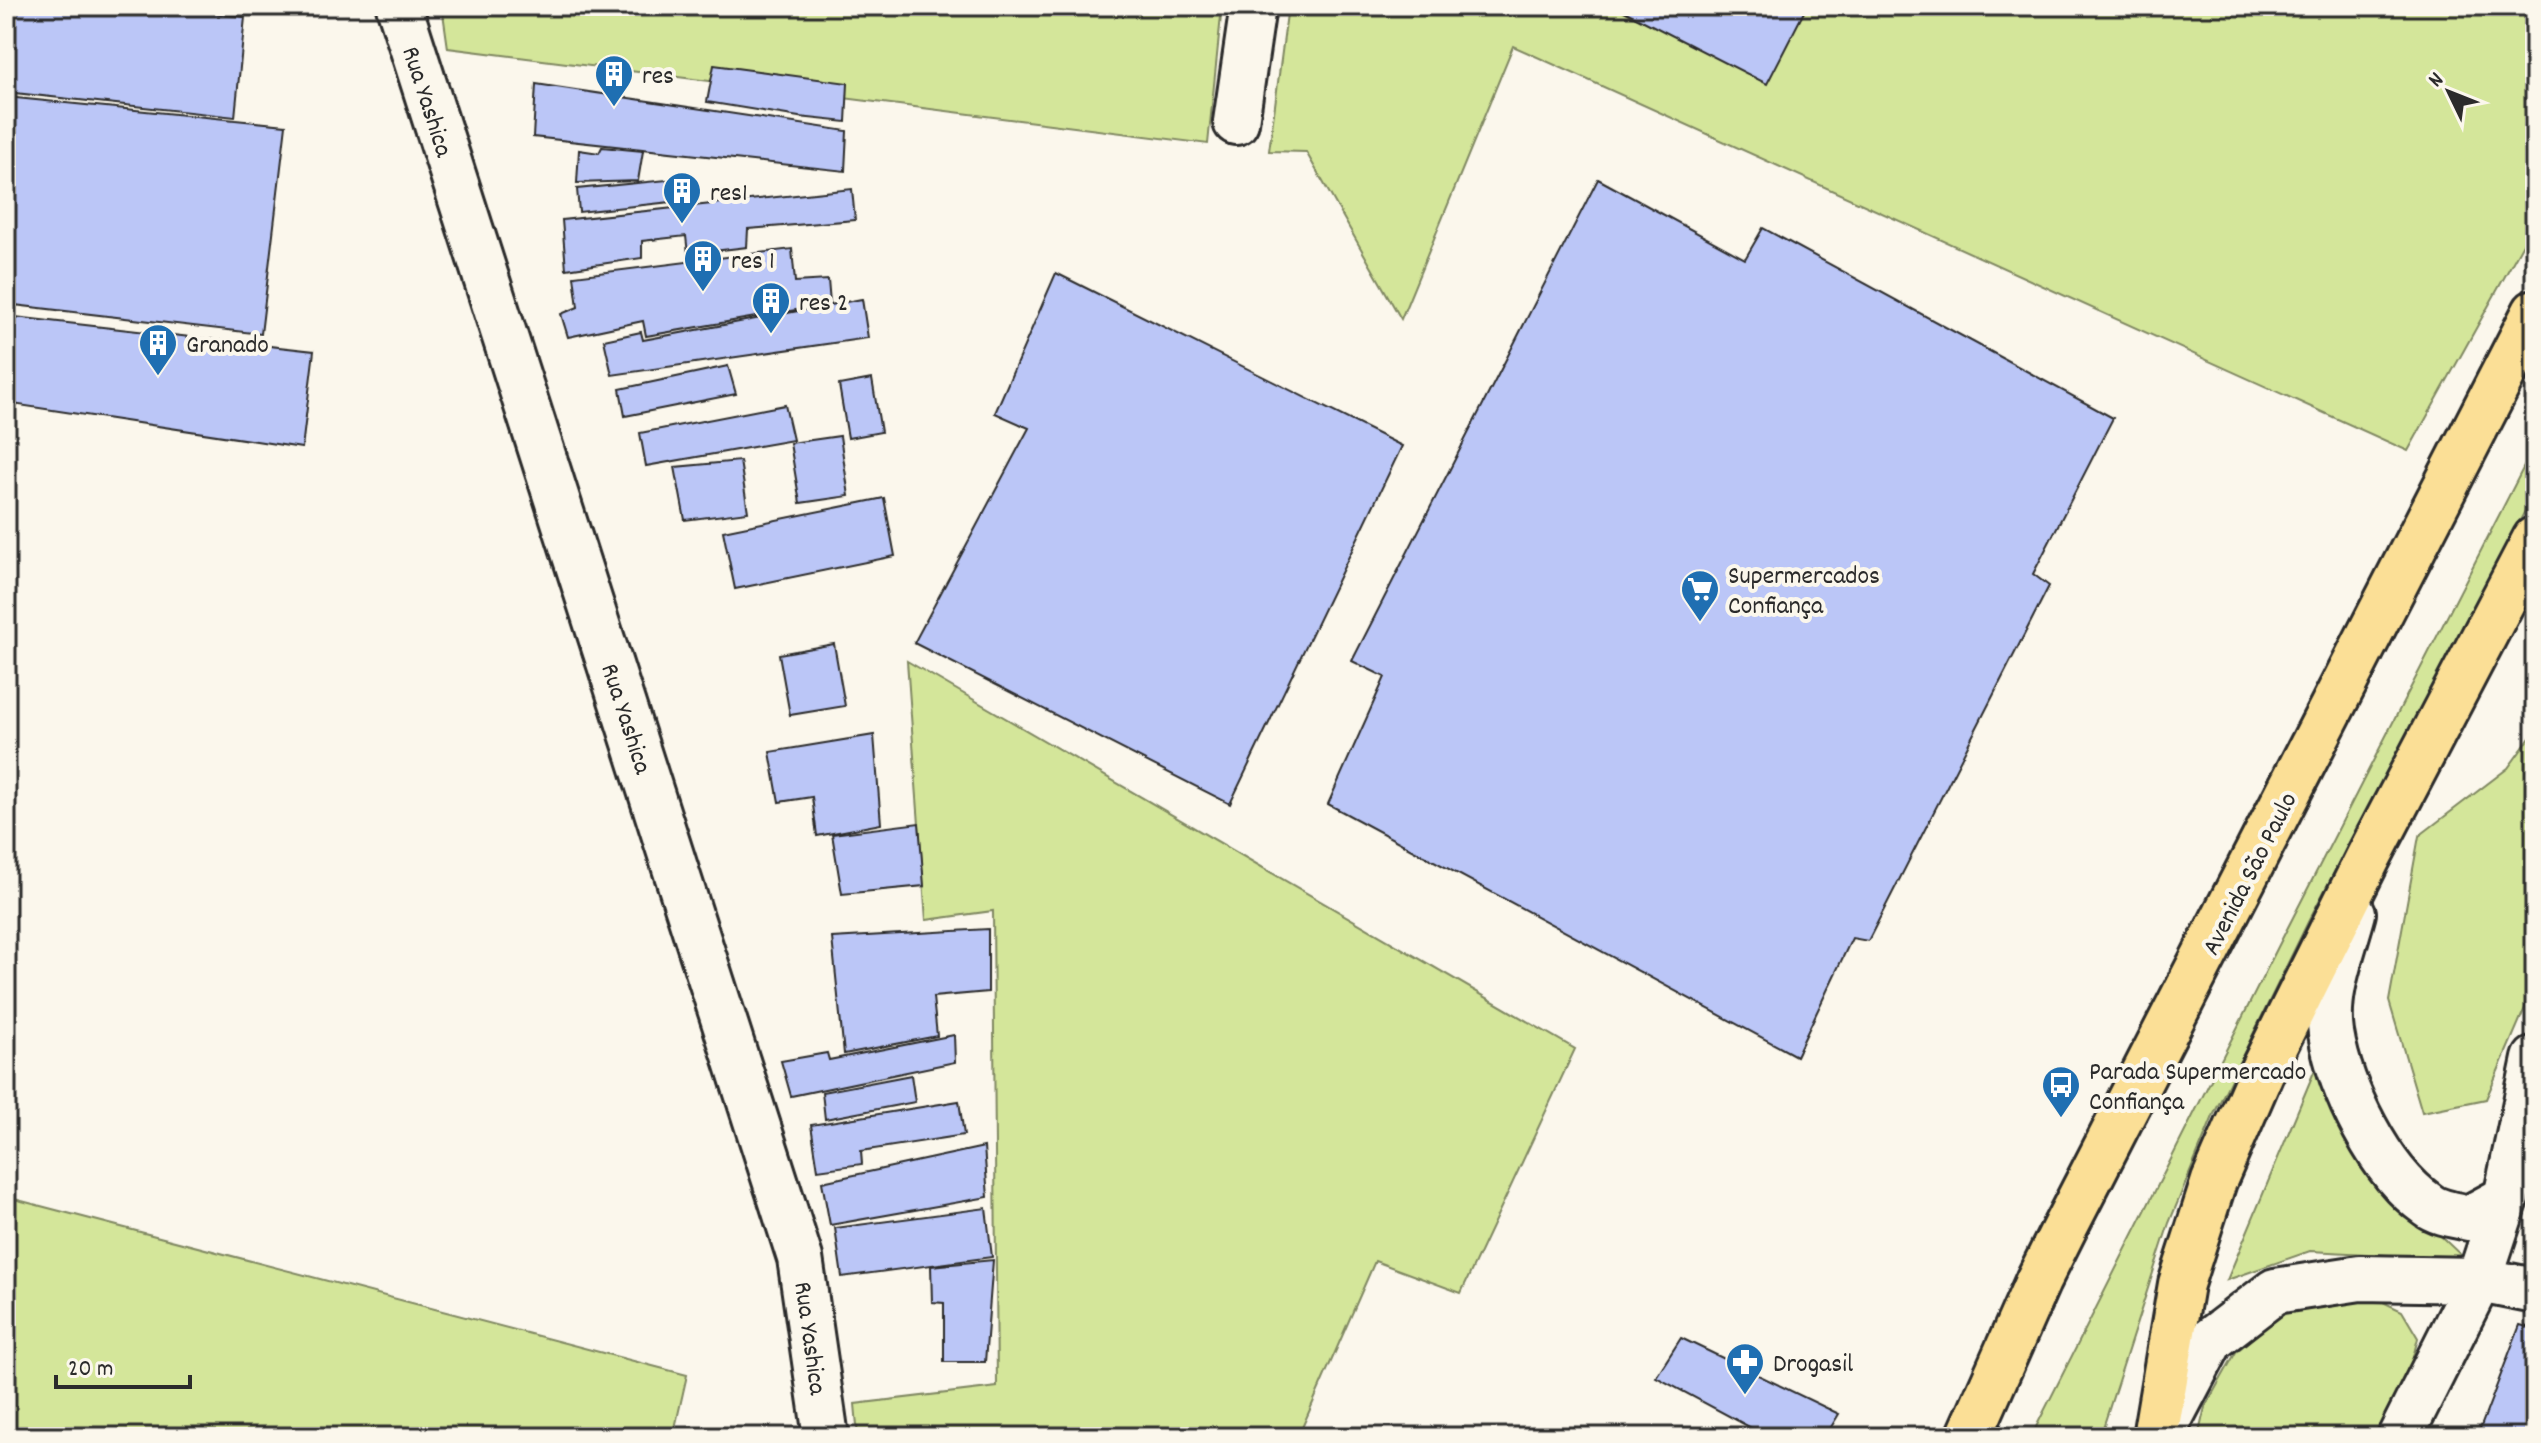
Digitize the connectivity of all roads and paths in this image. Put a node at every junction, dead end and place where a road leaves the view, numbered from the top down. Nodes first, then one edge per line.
1 (399, 6) edge
2 (1253, 6) edge
3 (1236, 122) dead end
4 (2535, 312) edge
5 (2535, 539) edge
6 (2369, 856) junction
7 (2535, 1059) edge
8 (2506, 1198) junction
9 (2479, 1280) junction
10 (2535, 1291) edge
11 (1994, 1379) junction
12 (826, 1437) edge
13 (1969, 1437) edge
14 (1997, 1437) edge
15 (2157, 1437) edge
16 (2400, 1437) edge

1 - 12 street, Rua Yashica
2 - 3 street
4 - 11 main road, Avenida São Paulo
5 - 6 main road
6 - 8 street
6 - 15 main road
7 - 8 street
8 - 9 street
9 - 10 street
9 - 15 street
9 - 16 street
11 - 13 main road, Avenida São Paulo
11 - 14 main road

